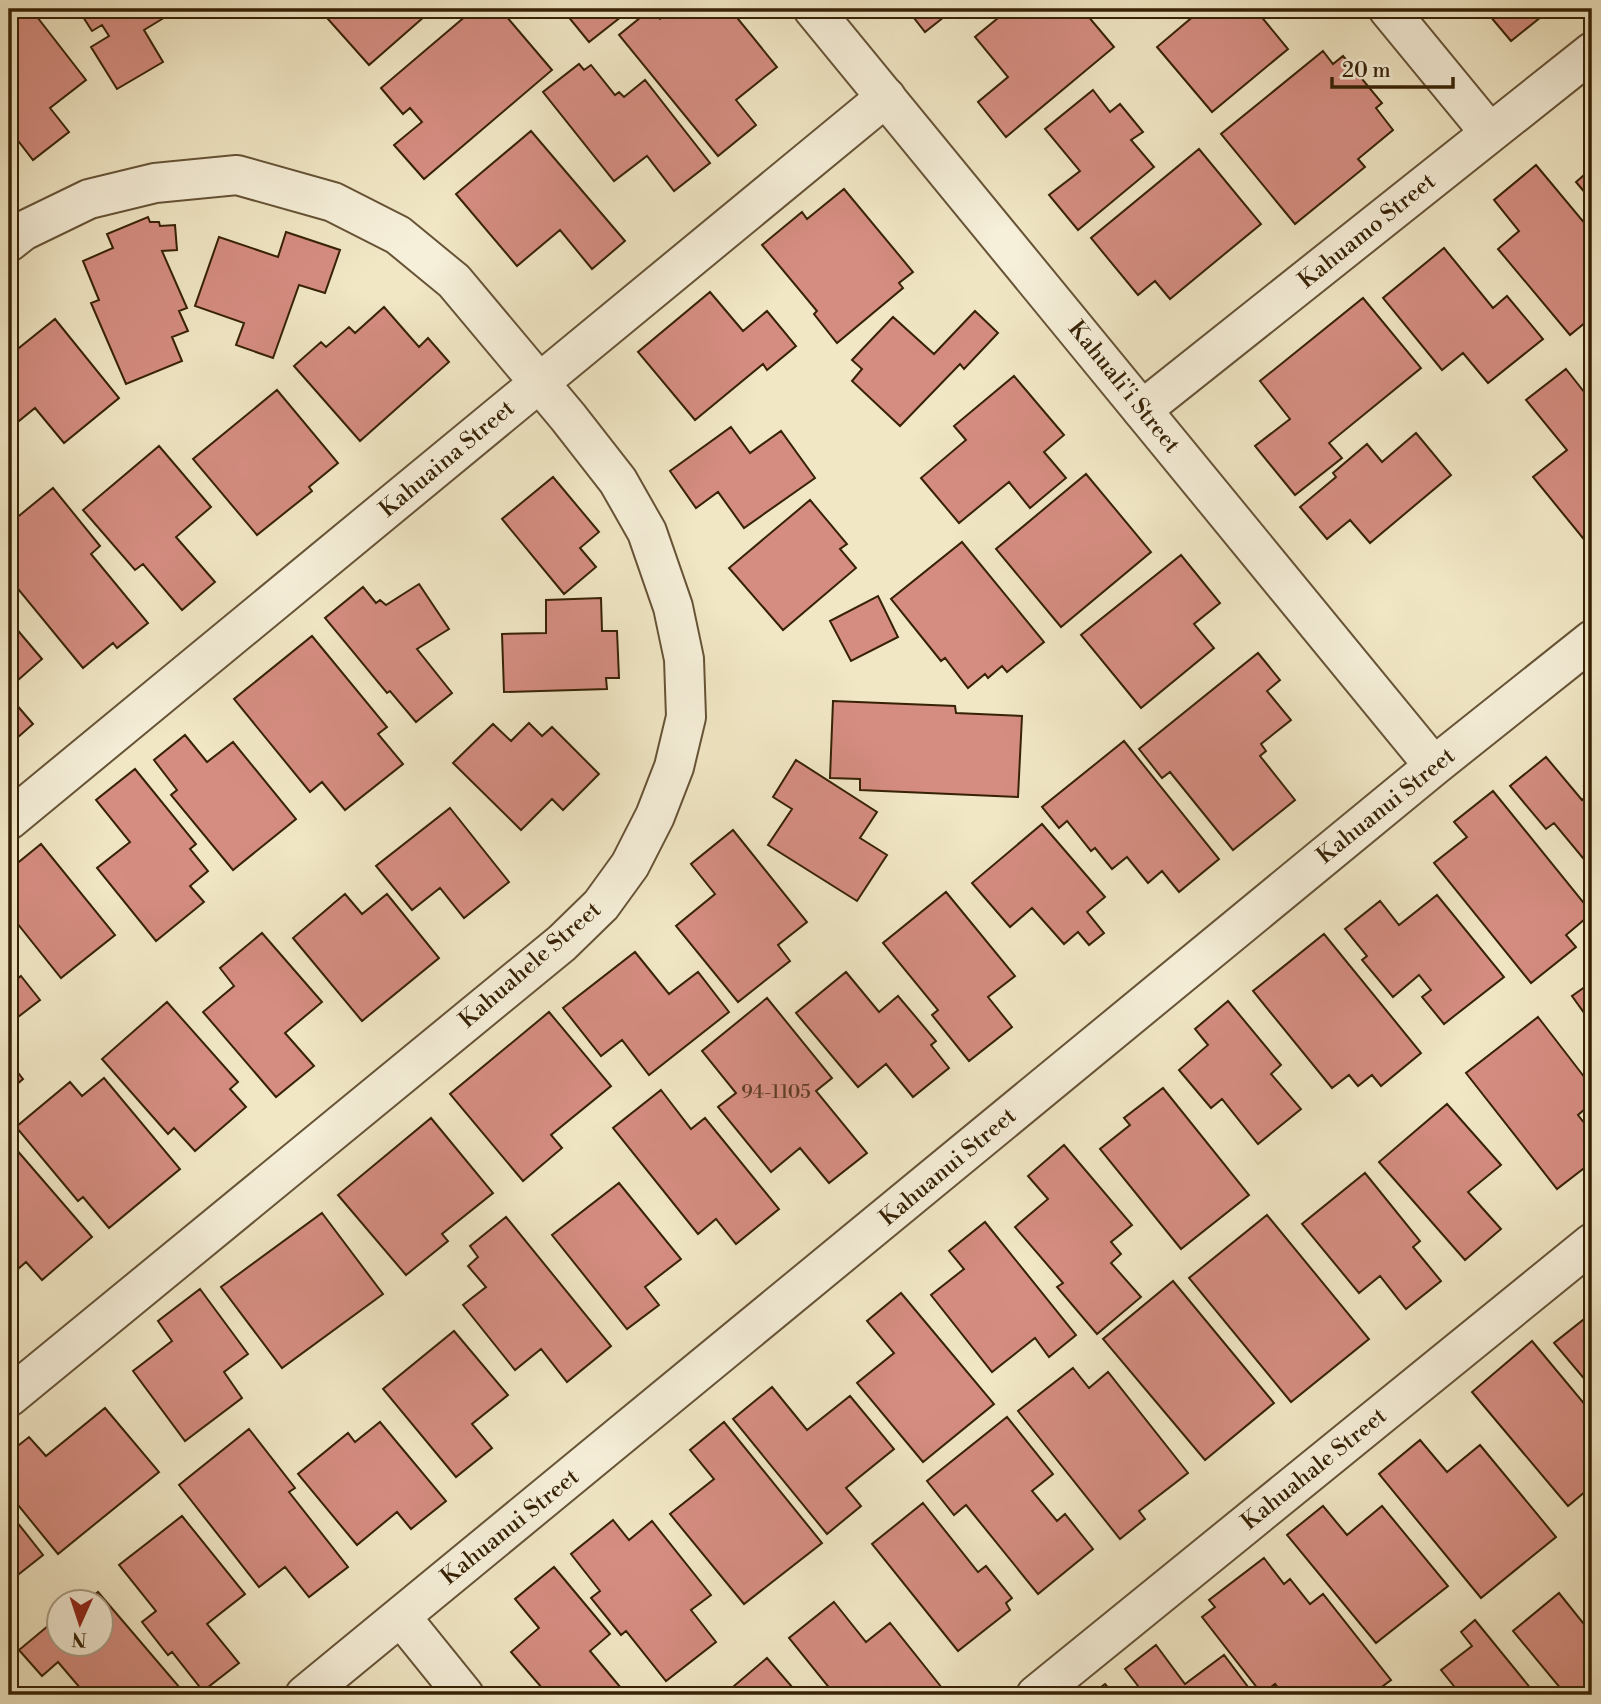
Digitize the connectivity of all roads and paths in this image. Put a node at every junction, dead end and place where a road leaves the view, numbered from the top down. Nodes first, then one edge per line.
1 (813, 9) edge
2 (1388, 9) edge
3 (1592, 52) edge
4 (886, 97) junction
5 (1490, 133) junction
6 (9, 242) edge
7 (539, 383) junction
8 (1142, 410) junction
9 (1592, 640) edge
10 (1434, 766) junction
11 (9, 820) edge
12 (1592, 1243) edge
13 (9, 1397) edge
14 (401, 1617) junction
15 (305, 1695) edge
16 (464, 1695) edge
17 (1036, 1695) edge

1 - 4 street, Kahuali'i Street
2 - 5 street
3 - 5 street, Kahuamo Street
4 - 7 street, Kahuaina Street
4 - 8 street, Kahuali'i Street
5 - 8 street, Kahuamo Street
6 - 7 street, Kahuahele Street
7 - 11 street, Kahuaina Street
7 - 13 street, Kahuahele Street
8 - 10 street, Kahuali'i Street
9 - 10 street, Kahuanui Street
10 - 14 street, Kahuanui Street
12 - 17 street, Kahuahale Street
14 - 15 street, Kahuanui Street
14 - 16 street

